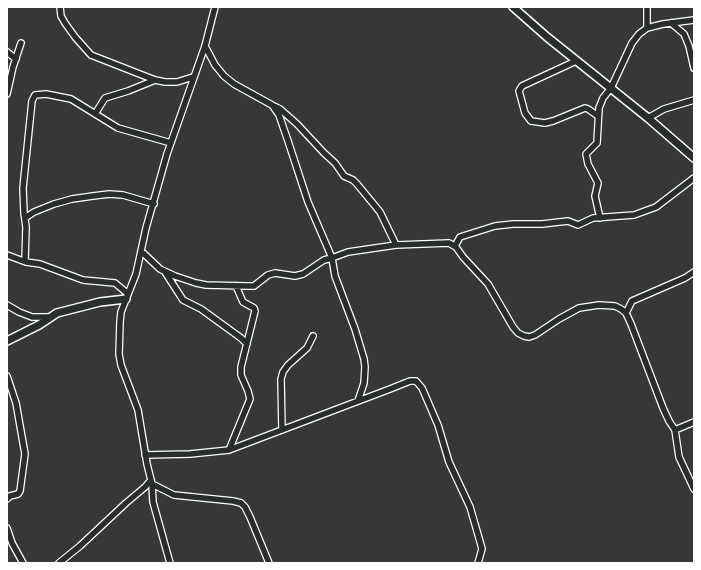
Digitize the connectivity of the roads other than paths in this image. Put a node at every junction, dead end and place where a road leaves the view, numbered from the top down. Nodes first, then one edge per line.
1 (60, 7) edge
2 (215, 7) edge
3 (513, 7) edge
4 (647, 7) edge
5 (694, 20) edge
6 (672, 23) junction
7 (647, 28) junction
8 (21, 43) dead end
9 (205, 46) junction
10 (7, 52) edge
11 (16, 59) junction
12 (576, 61) junction
13 (694, 68) edge
14 (193, 78) junction
15 (155, 80) junction
16 (611, 88) junction
17 (7, 94) edge
18 (694, 100) edge
19 (272, 105) junction
20 (95, 114) junction
21 (598, 116) junction
22 (648, 118) junction
23 (171, 143) junction
24 (694, 158) edge
25 (694, 178) edge
26 (154, 204) junction
27 (25, 218) junction
28 (600, 218) junction
29 (396, 245) junction
30 (455, 246) junction
31 (141, 251) junction
32 (7, 255) edge
33 (332, 258) junction
34 (25, 261) junction
35 (165, 272) junction
36 (694, 272) edge
37 (236, 286) junction
38 (127, 296) junction
39 (7, 305) edge
40 (626, 313) junction
41 (49, 317) junction
42 (314, 336) dead end
43 (7, 341) edge
44 (247, 344) junction
45 (7, 376) edge
46 (358, 401) junction
47 (694, 422) edge
48 (282, 430) junction
49 (675, 430) junction
50 (229, 450) junction
51 (145, 455) junction
52 (151, 482) junction
53 (694, 489) edge
54 (7, 499) edge
55 (7, 528) edge
56 (23, 563) edge
57 (59, 563) edge
58 (170, 563) edge
59 (269, 563) edge
60 (478, 563) edge

1 - 15 street
2 - 9 street
3 - 12 street
4 - 7 street
5 - 6 street
6 - 7 street
6 - 13 street
7 - 16 street
8 - 11 street
9 - 14 street
9 - 19 street
10 - 11 street
11 - 17 street
12 - 16 street
12 - 21 street
14 - 15 street
14 - 23 street
15 - 20 street
16 - 21 street
16 - 22 street
18 - 22 street
19 - 29 street
19 - 33 street
20 - 23 street
20 - 27 street
21 - 28 street
22 - 24 street
23 - 26 street
25 - 28 street
26 - 27 street
26 - 31 street
27 - 34 street
28 - 30 street
29 - 30 street
29 - 33 street
30 - 40 street
31 - 35 street
31 - 38 street
32 - 34 street
33 - 37 street
33 - 46 street
34 - 38 street
35 - 37 street
35 - 44 street
36 - 40 street
37 - 44 street
38 - 41 street
38 - 51 street
39 - 41 street
40 - 49 street
41 - 43 street
42 - 48 street
44 - 50 street
45 - 54 street
46 - 48 street
46 - 60 street
47 - 49 street
48 - 50 street
49 - 53 street
50 - 51 street
51 - 52 street
52 - 57 street
52 - 58 street
52 - 59 street
55 - 56 street

